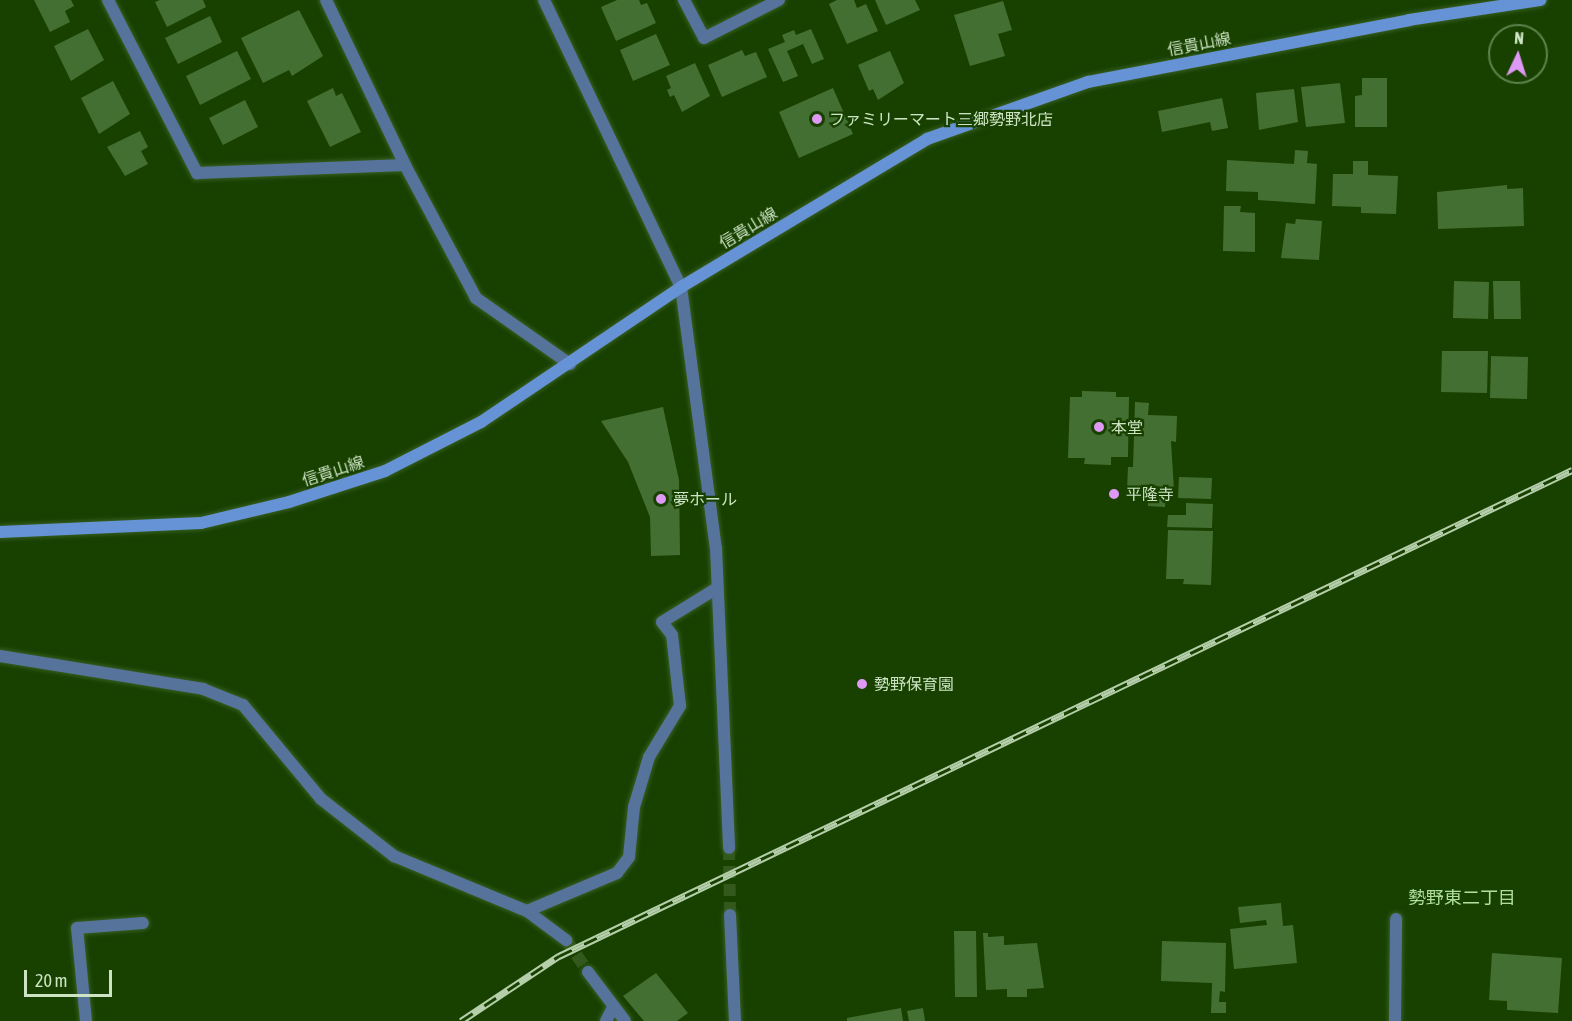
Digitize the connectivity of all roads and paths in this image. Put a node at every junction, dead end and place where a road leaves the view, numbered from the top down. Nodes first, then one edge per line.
1 (108, 0) edge
2 (326, 0) edge
3 (544, 0) edge
4 (684, 0) edge
5 (778, 0) edge
6 (1540, 0) edge
7 (405, 165) junction
8 (681, 287) junction
9 (570, 364) junction
10 (0, 532) edge
11 (717, 588) junction
12 (0, 656) edge
13 (729, 848) tunnel mouth
14 (527, 911) junction
15 (730, 915) tunnel mouth
16 (1396, 919) dead end
17 (143, 922) dead end
18 (566, 940) tunnel mouth
19 (588, 972) tunnel mouth
20 (613, 1007) junction
21 (86, 1021) edge
22 (606, 1021) edge
23 (625, 1021) edge
24 (735, 1021) edge
25 (1395, 1021) edge

1 - 7 street
2 - 7 street
3 - 8 street
4 - 5 street
6 - 8 main road, 信貴山線
7 - 9 street
8 - 9 main road, 信貴山線
8 - 11 street
9 - 10 main road, 信貴山線
11 - 13 street
11 - 14 street
12 - 14 street
14 - 18 street
15 - 24 street
16 - 25 street
17 - 21 street
19 - 20 street
20 - 22 street
20 - 23 street

